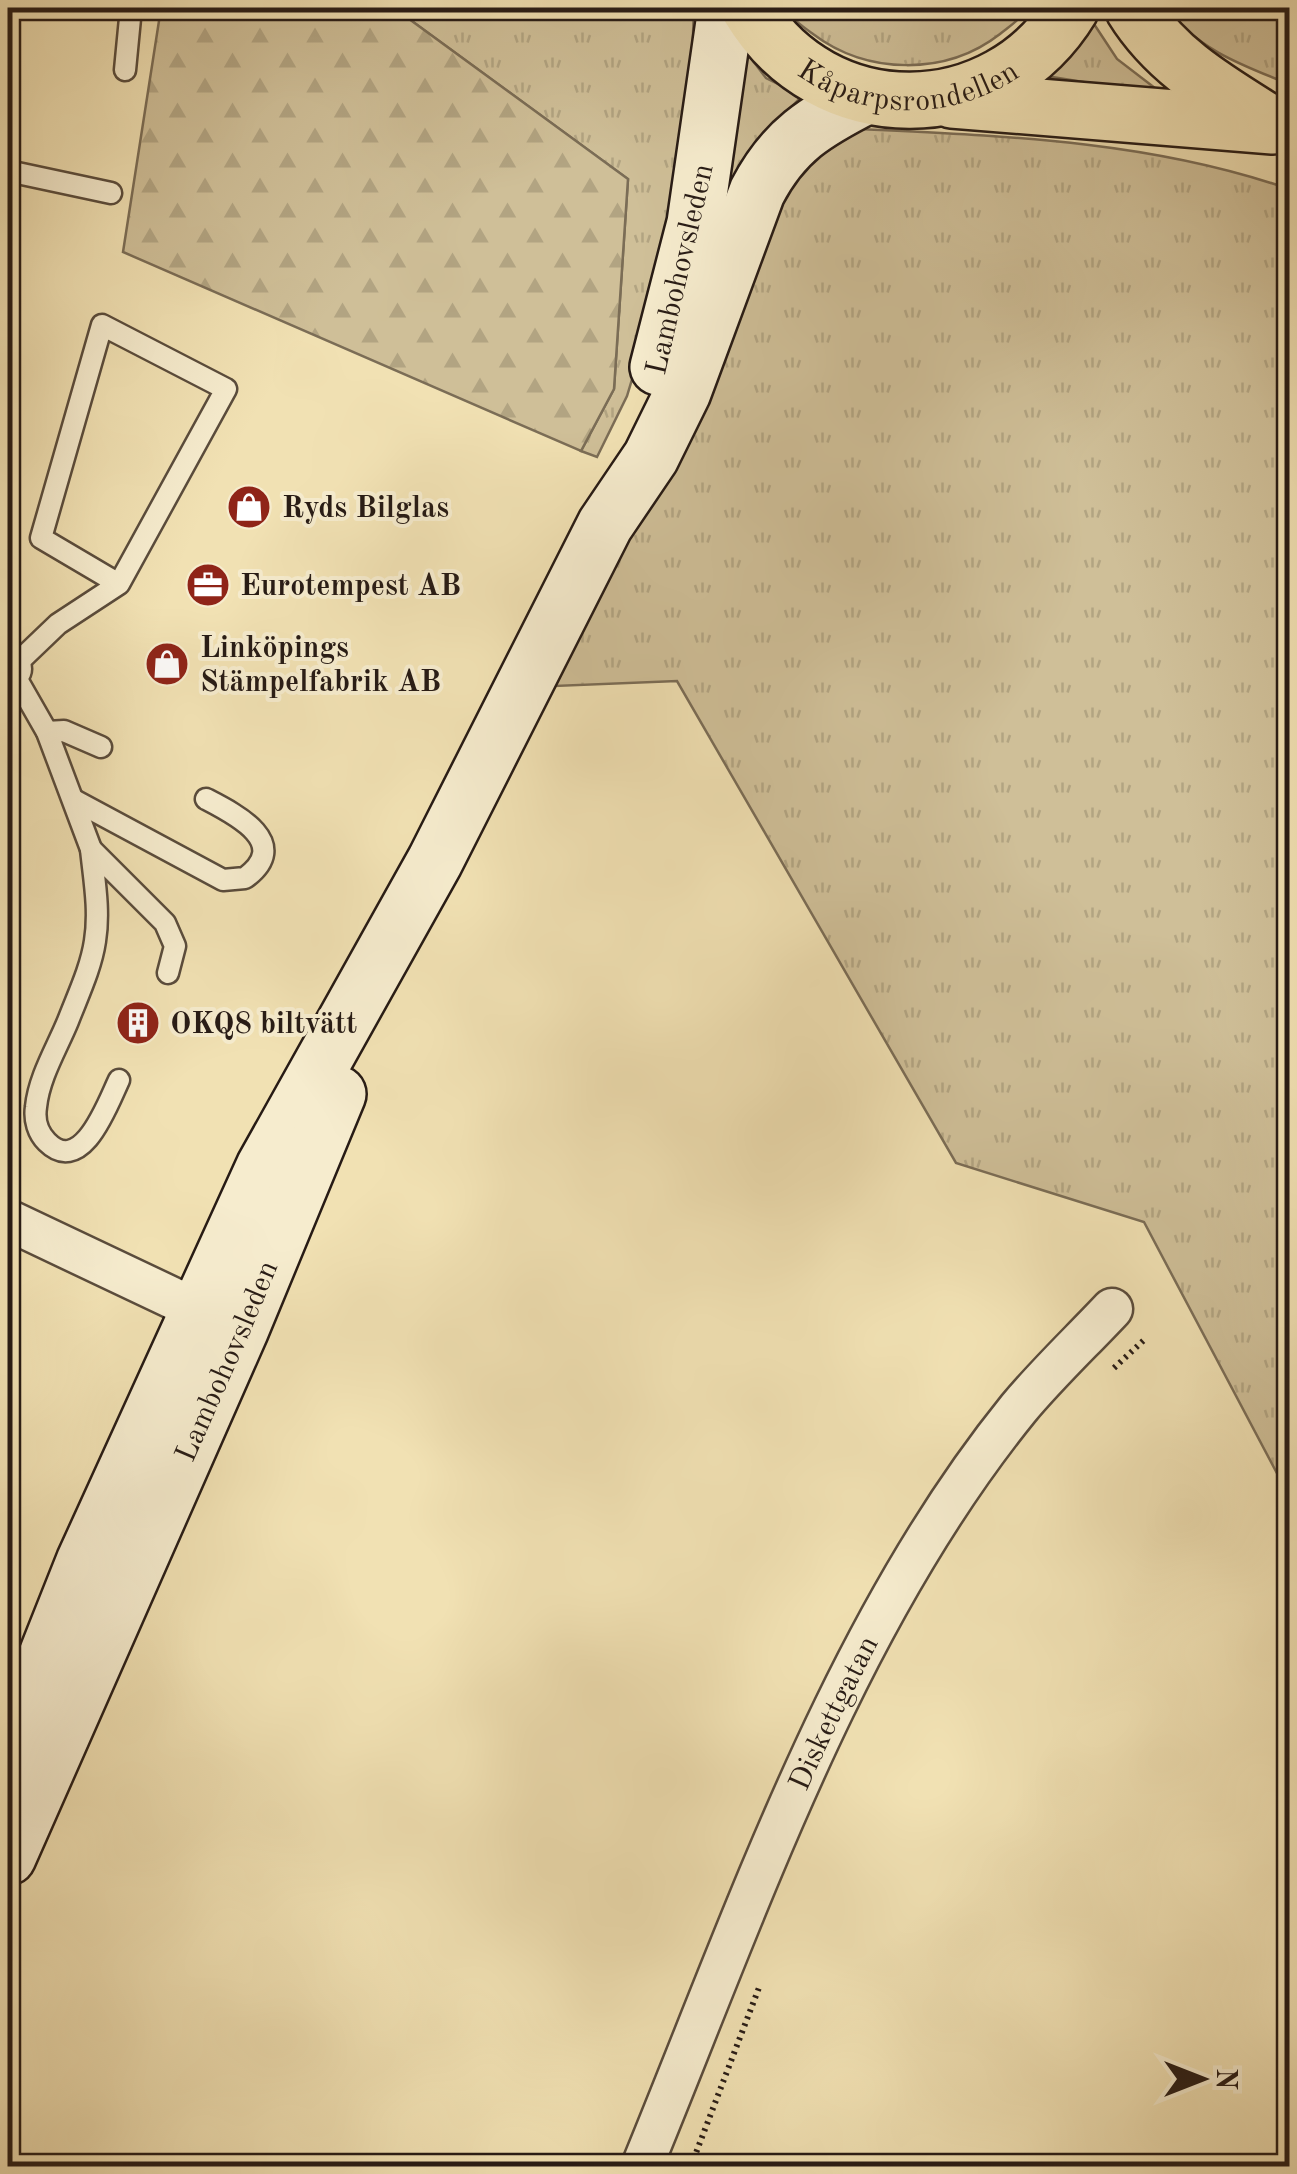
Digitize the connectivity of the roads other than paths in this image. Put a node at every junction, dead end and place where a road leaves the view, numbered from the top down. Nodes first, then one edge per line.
1 (132, 8) edge
2 (726, 8) edge
3 (749, 8) edge
4 (1071, 8) edge
5 (1133, 8) edge
6 (124, 70) dead end
7 (866, 96) junction
8 (936, 99) junction
9 (1281, 129) edge
10 (8, 171) edge
11 (111, 193) dead end
12 (605, 525) junction
13 (120, 584) junction
14 (9, 674) edge
15 (47, 732) junction
16 (101, 747) dead end
17 (206, 799) dead end
18 (74, 800) junction
19 (91, 849) junction
20 (168, 973) dead end
21 (120, 1080) dead end
22 (8, 1220) edge
23 (1112, 1310) dead end
24 (219, 1320) junction
25 (8, 1753) edge
26 (8, 1857) edge
27 (642, 2166) edge

1 - 6 lane
2 - 12 main road, Lambohovsleden
3 - 7 main road, Kåparpsrondellen
4 - 8 main road, Kåparpsrondellen
5 - 9 main road
7 - 8 main road, Kåparpsrondellen
7 - 12 main road, Lambohovsleden
8 - 9 main road
10 - 11 lane
12 - 24 main road, Lambohovsleden
13 - 13 lane
13 - 14 lane
14 - 15 lane
15 - 16 lane
15 - 18 lane
17 - 18 lane
18 - 19 lane
19 - 20 lane
19 - 21 lane
22 - 24 street
23 - 27 street, Diskettgatan
24 - 25 main road, Lambohovsleden
24 - 26 main road, Lambohovsleden

